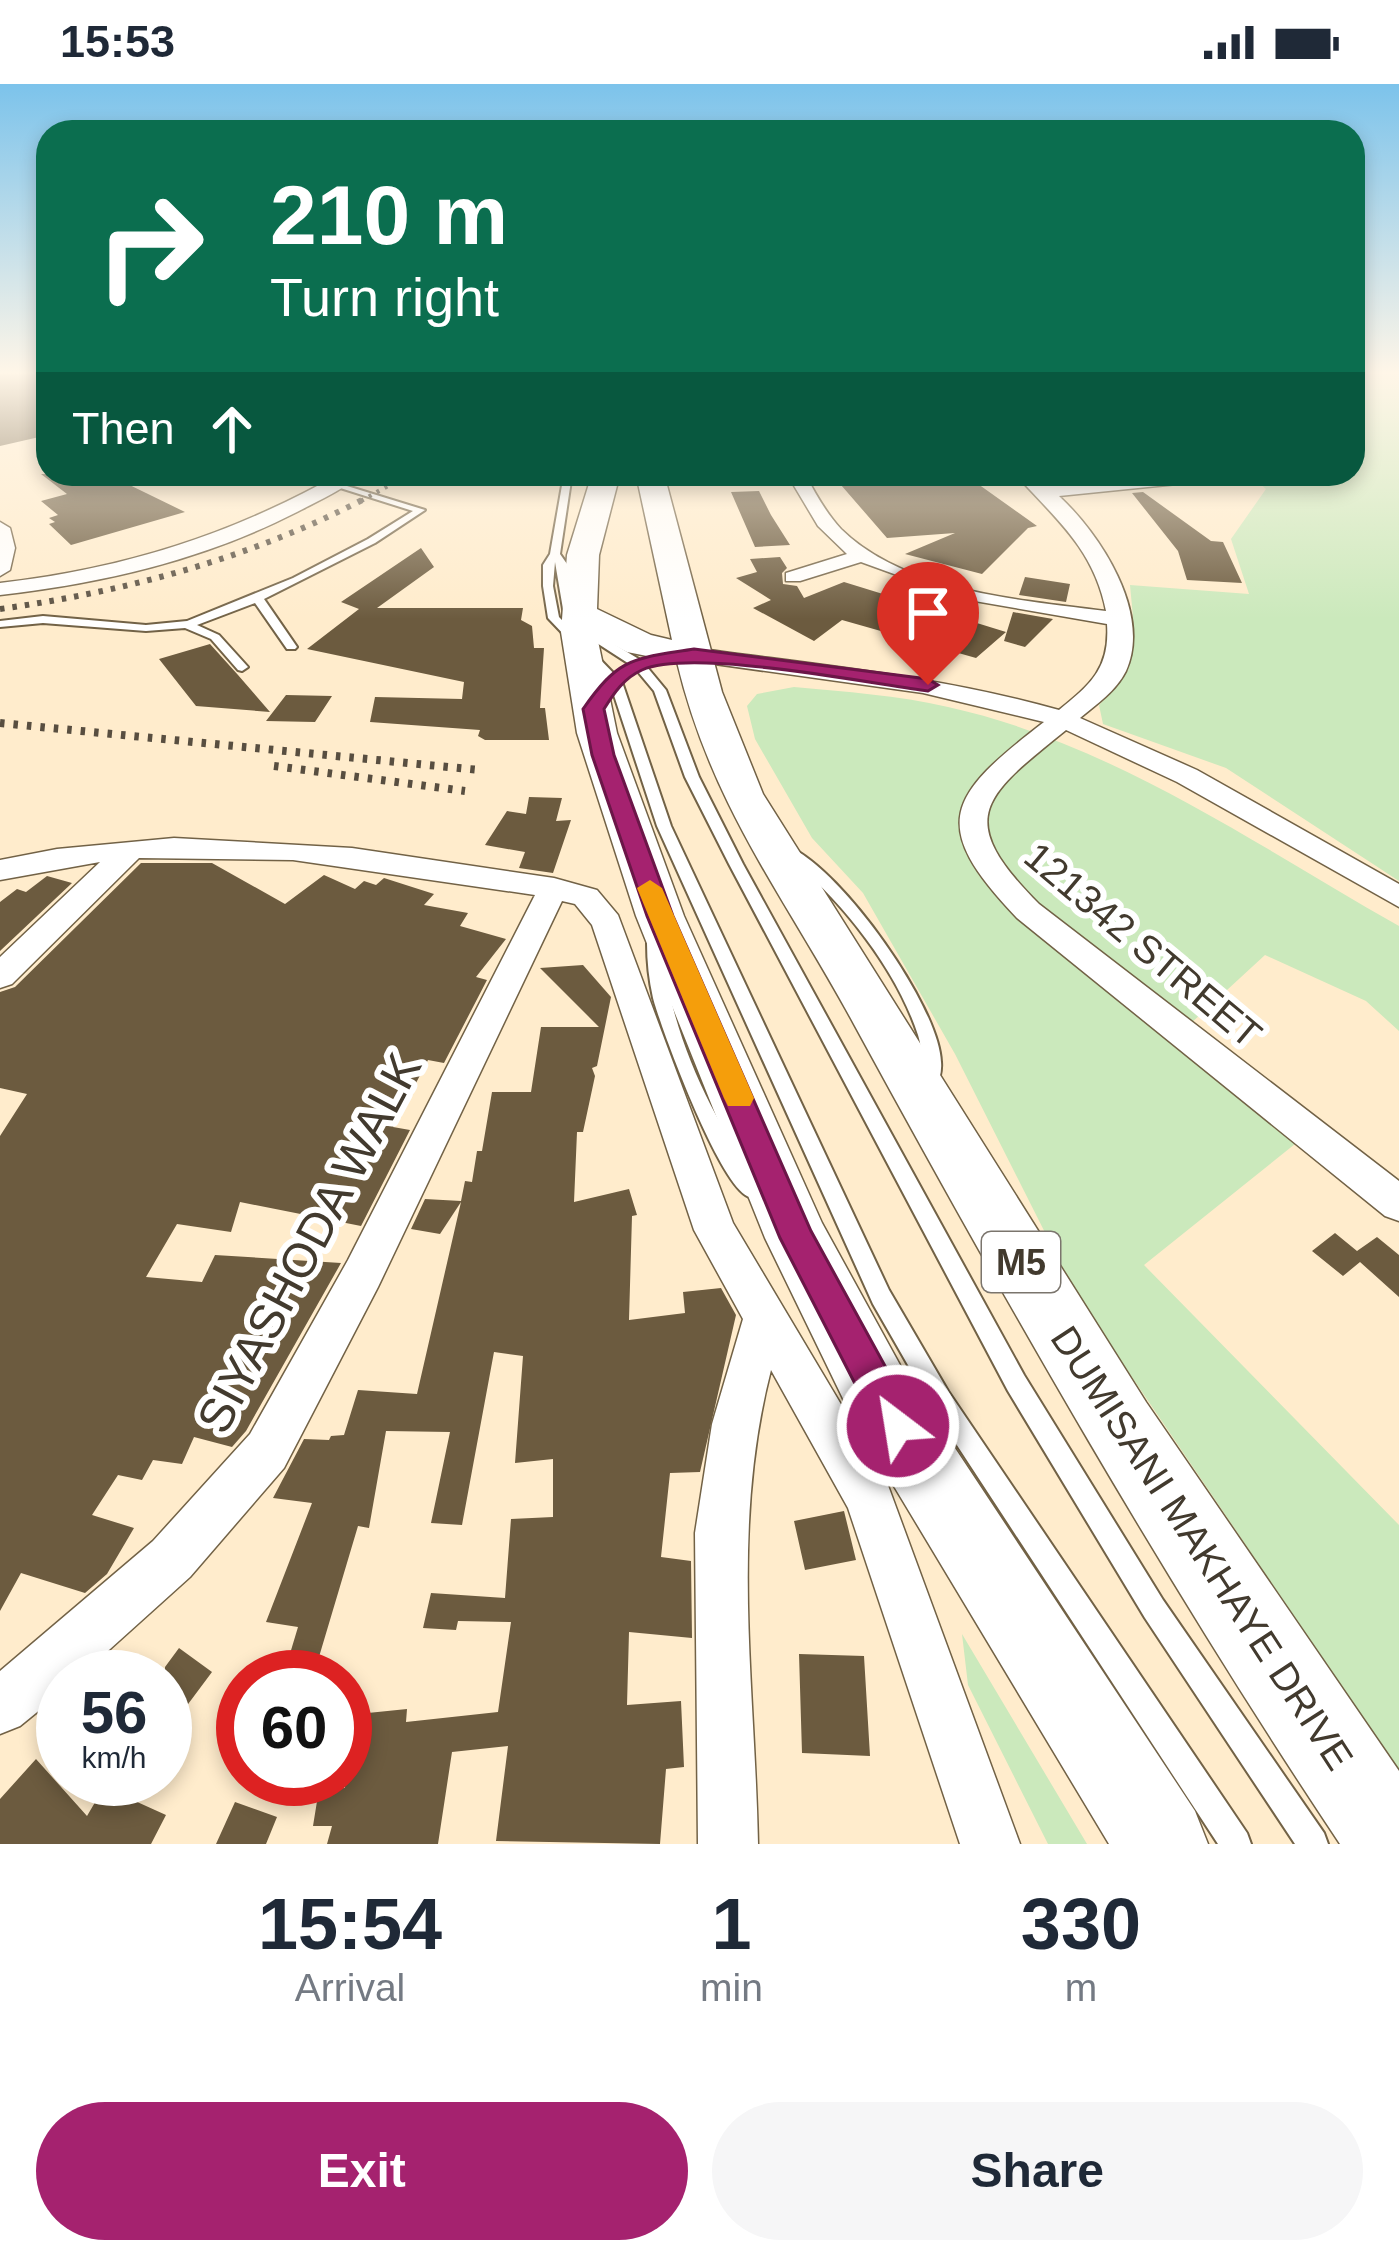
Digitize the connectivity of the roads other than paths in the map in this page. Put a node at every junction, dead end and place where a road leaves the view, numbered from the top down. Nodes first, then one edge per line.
1 (331, 486) edge
2 (362, 486) edge
3 (566, 486) edge
4 (603, 486) edge
5 (647, 486) edge
6 (804, 486) edge
7 (1037, 486) edge
8 (1105, 486) edge
9 (1044, 492) junction
10 (0, 528) edge
11 (864, 555) junction
12 (0, 569) edge
13 (793, 577) dead end
14 (0, 589) edge
15 (256, 596) junction
16 (1119, 619) junction
17 (0, 624) edge
18 (187, 625) junction
19 (291, 647) dead end
20 (611, 656) junction
21 (242, 667) dead end
22 (1064, 720) junction
23 (129, 851) junction
24 (0, 870) edge
25 (570, 892) junction
26 (1399, 897) edge
27 (0, 976) edge
28 (1399, 1204) edge
29 (765, 1318) junction
30 (0, 1706) edge
31 (728, 1844) edge
32 (990, 1844) edge
33 (1162, 1844) edge
34 (1236, 1844) edge
35 (1312, 1844) edge
36 (1395, 1844) edge

1 - 14 street
2 - 15 lane
3 - 20 lane
4 - 20 main road, DUMISANI MAKHAYE DRIVE / M5
5 - 20 main road, DUMISANI MAKHAYE DRIVE / M5
6 - 11 street
7 - 9 street
8 - 9 street
9 - 16 street
10 - 12 street
11 - 13 street
11 - 16 street
15 - 18 lane
15 - 19 lane
16 - 22 street, 121342 STREET
17 - 18 lane
18 - 21 lane
20 - 22 street
20 - 33 main road, DUMISANI MAKHAYE DRIVE / M5
20 - 34 lane
20 - 35 lane
20 - 36 main road, DUMISANI MAKHAYE DRIVE / M5
22 - 26 street
22 - 28 street, 121342 STREET
23 - 24 street
23 - 25 street
23 - 27 street
25 - 29 street
25 - 30 street, SIYASHODA WALK
29 - 31 street
29 - 32 street

